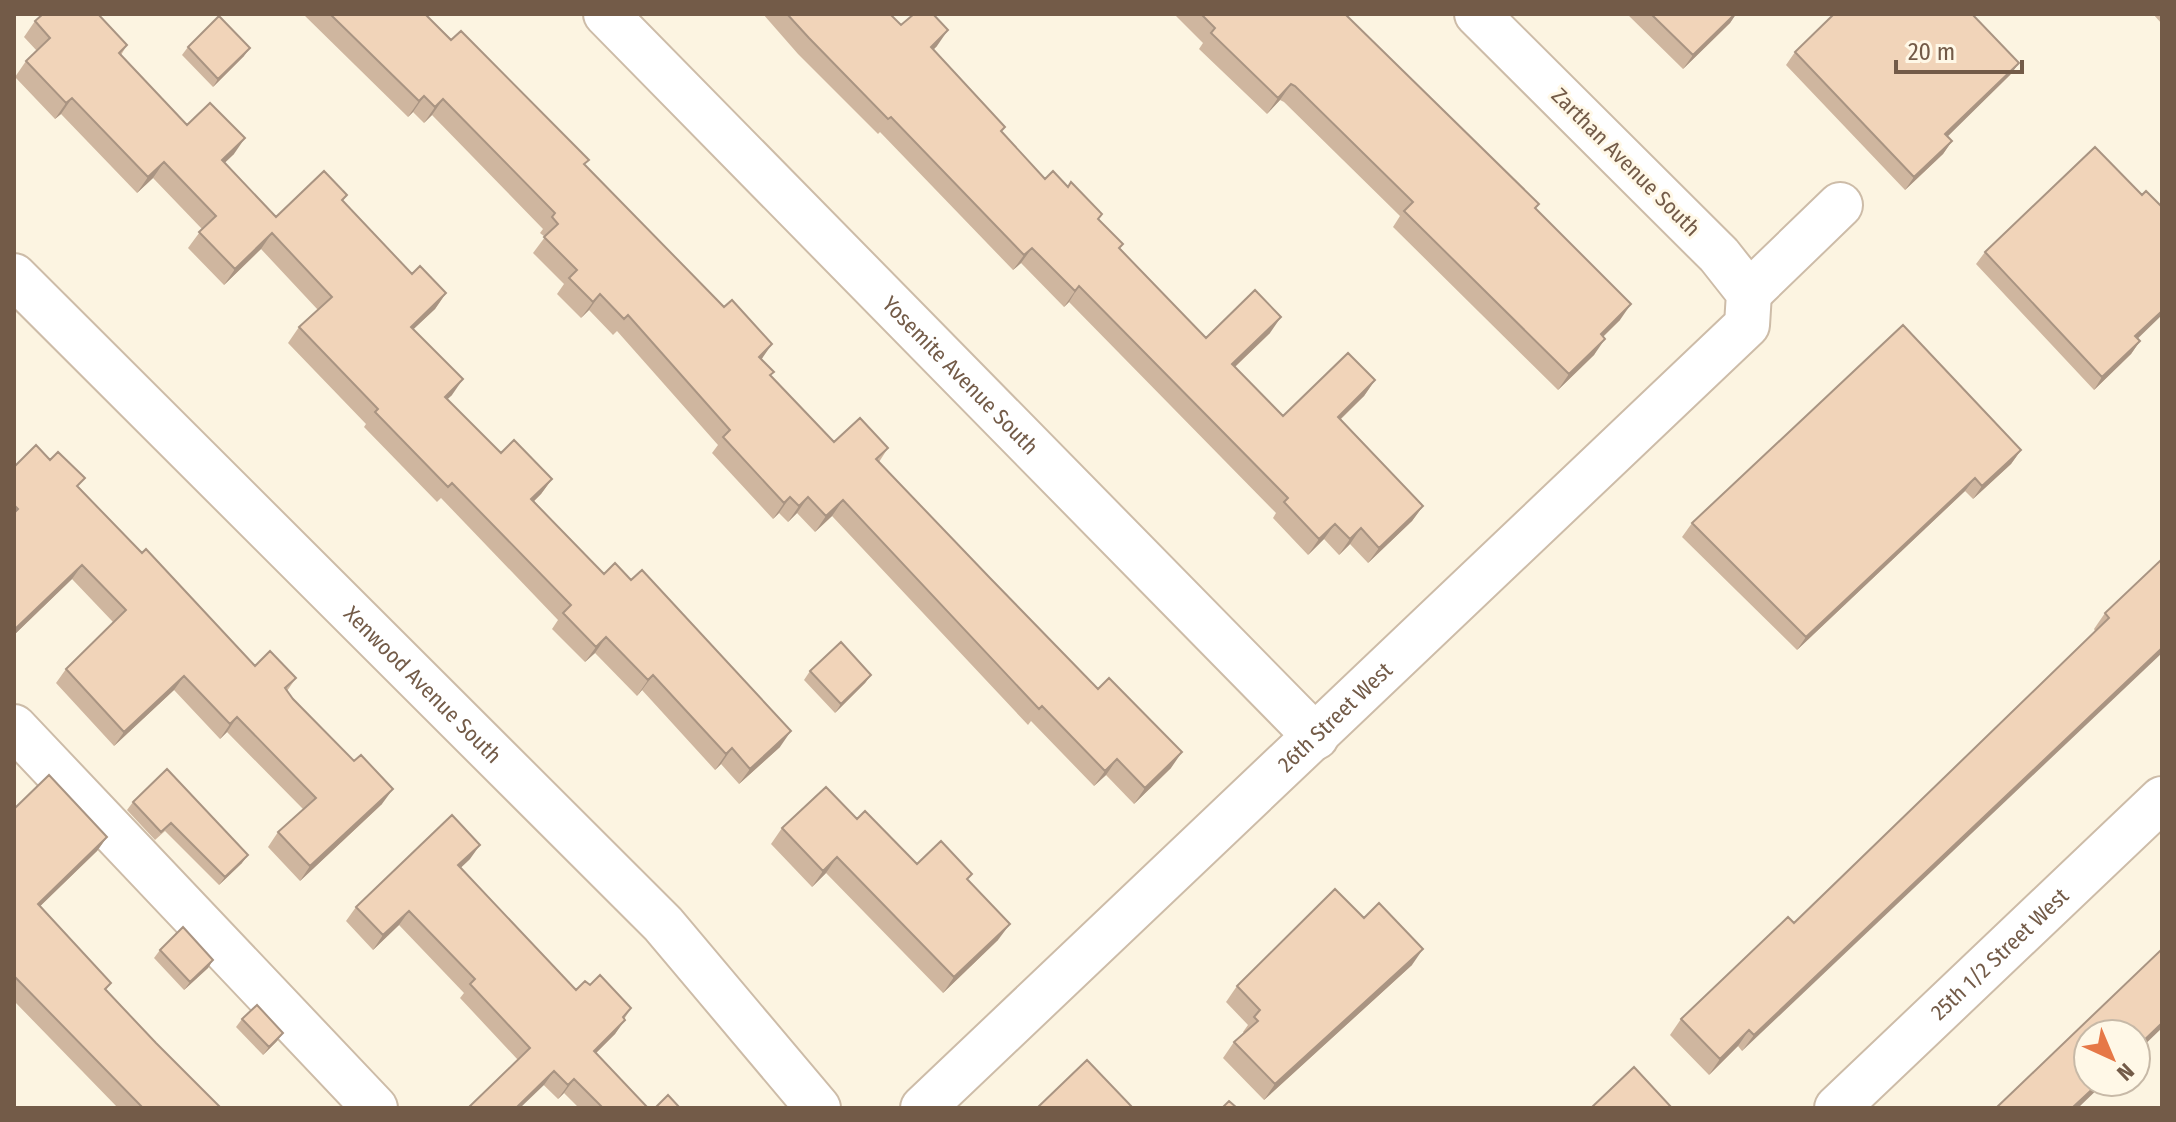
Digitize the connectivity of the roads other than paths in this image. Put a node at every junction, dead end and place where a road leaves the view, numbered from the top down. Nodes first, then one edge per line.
1 (606, 14) edge
2 (1477, 14) edge
3 (1840, 205) dead end
4 (14, 276) edge
5 (1748, 309) junction
6 (14, 727) edge
7 (1316, 737) junction
8 (2162, 799) edge
9 (375, 1108) edge
10 (818, 1108) edge
11 (923, 1108) edge
12 (1837, 1108) edge

1 - 7 street, Yosemite Avenue South
2 - 5 street, Zarthan Avenue South
3 - 5 street, 26th Street West
4 - 10 street, Xenwood Avenue South
5 - 7 street, 26th Street West
6 - 9 street
7 - 11 street, 26th Street West
8 - 12 street, 25th 1/2 Street West

